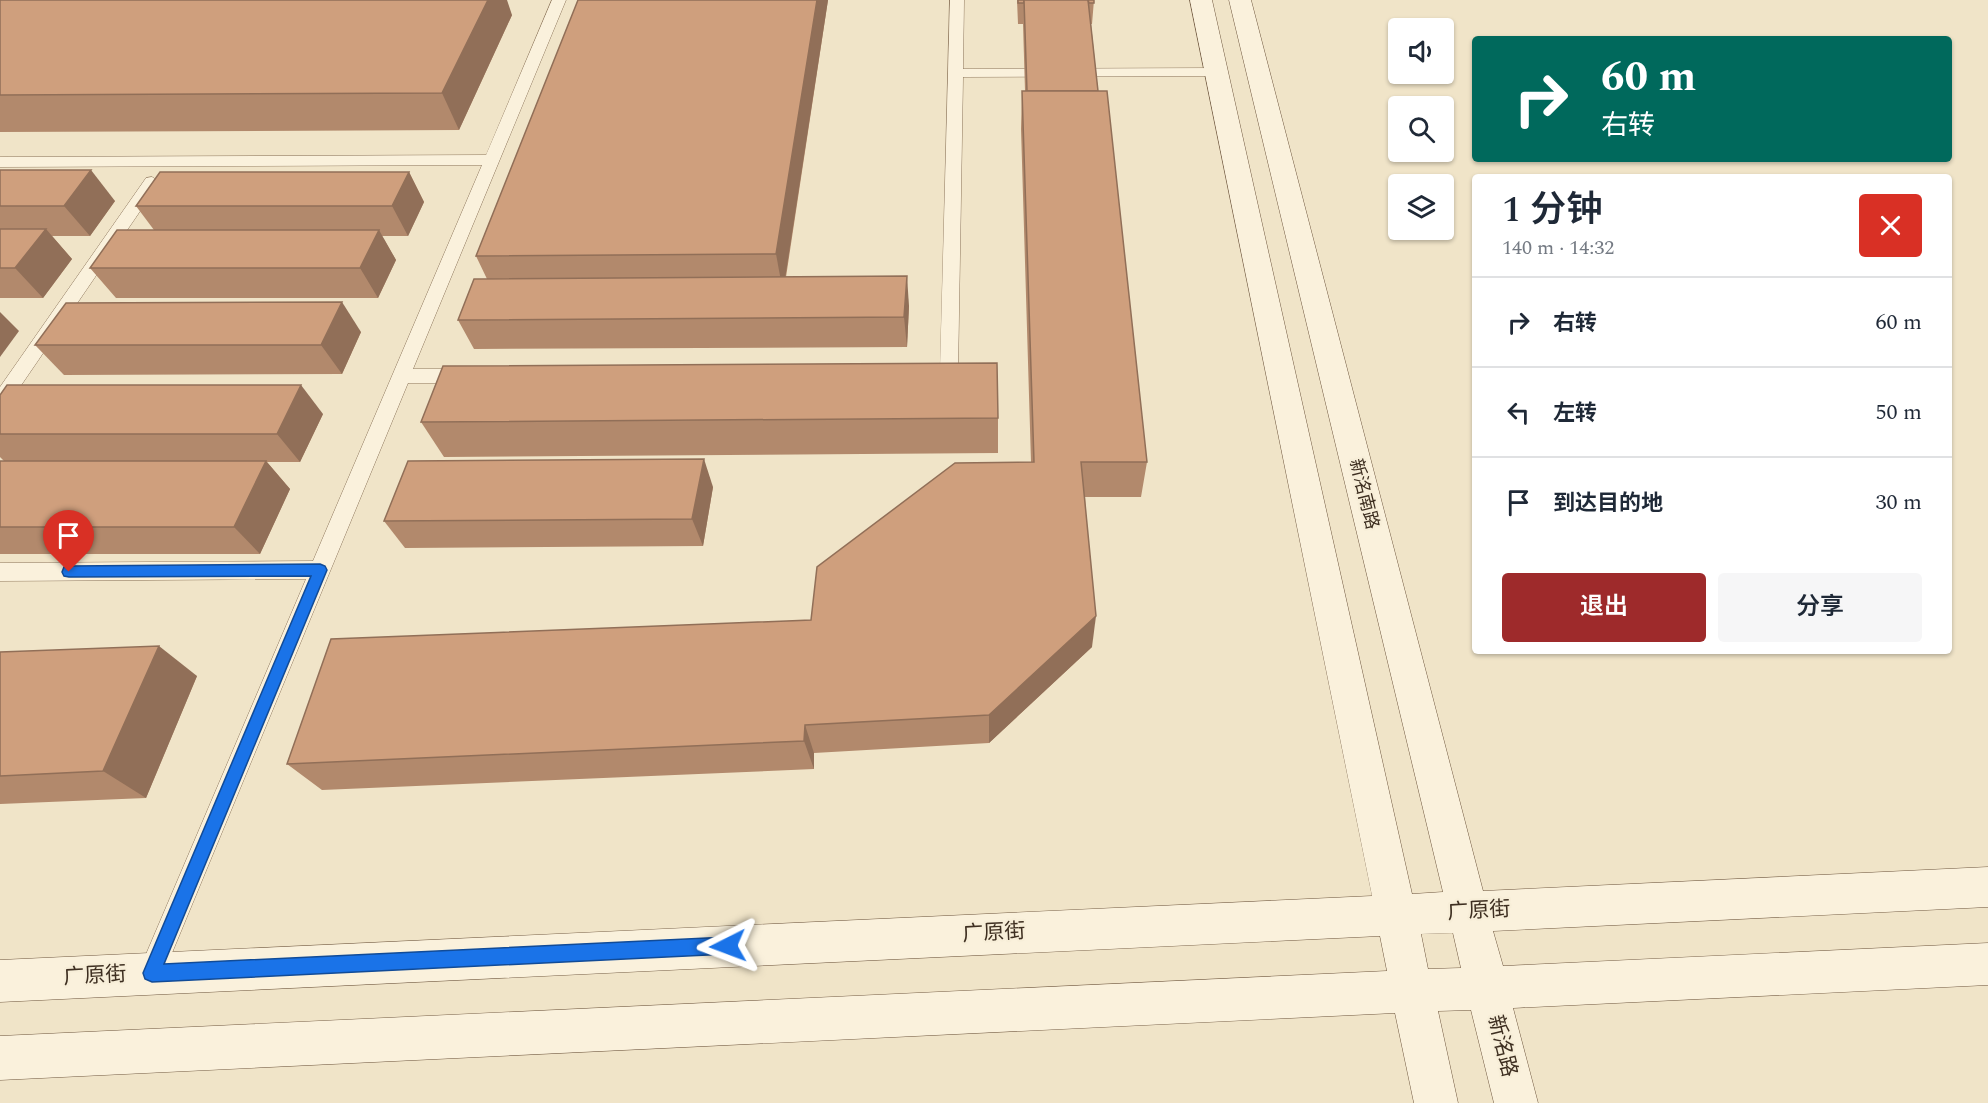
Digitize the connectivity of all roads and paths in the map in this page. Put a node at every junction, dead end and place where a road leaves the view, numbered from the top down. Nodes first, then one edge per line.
1 (559, 0) edge
2 (957, 0) edge
3 (1201, 0) edge
4 (1240, 0) edge
5 (1216, 72) junction
6 (956, 73) junction
7 (492, 160) junction
8 (167, 161) junction
9 (0, 162) edge
10 (913, 374) edge
11 (401, 376) junction
12 (485, 376) edge
13 (0, 401) edge
14 (320, 570) junction
15 (0, 572) edge
16 (1988, 887) edge
17 (1468, 911) junction
18 (1396, 914) junction
19 (1988, 964) edge
20 (152, 973) junction
21 (0, 981) edge
22 (1487, 988) junction
23 (1413, 992) junction
24 (0, 1058) edge
25 (1436, 1103) edge
26 (1516, 1103) edge

1 - 7 lane
2 - 6 lane
3 - 5 main road
4 - 17 main road, 新洺南路
5 - 6 lane
5 - 18 main road
6 - 10 lane
7 - 8 lane
7 - 11 lane
8 - 9 lane
8 - 13 lane
11 - 12 lane
11 - 14 lane
14 - 15 lane
14 - 20 lane
16 - 17 main road, 广原街
17 - 18 main road, 广原街
17 - 22 main road, 新洺南路
18 - 20 main road, 广原街
18 - 23 main road
19 - 22 main road
20 - 21 main road, 广原街
22 - 23 main road
22 - 26 main road, 新洺路
23 - 24 main road
23 - 25 main road

